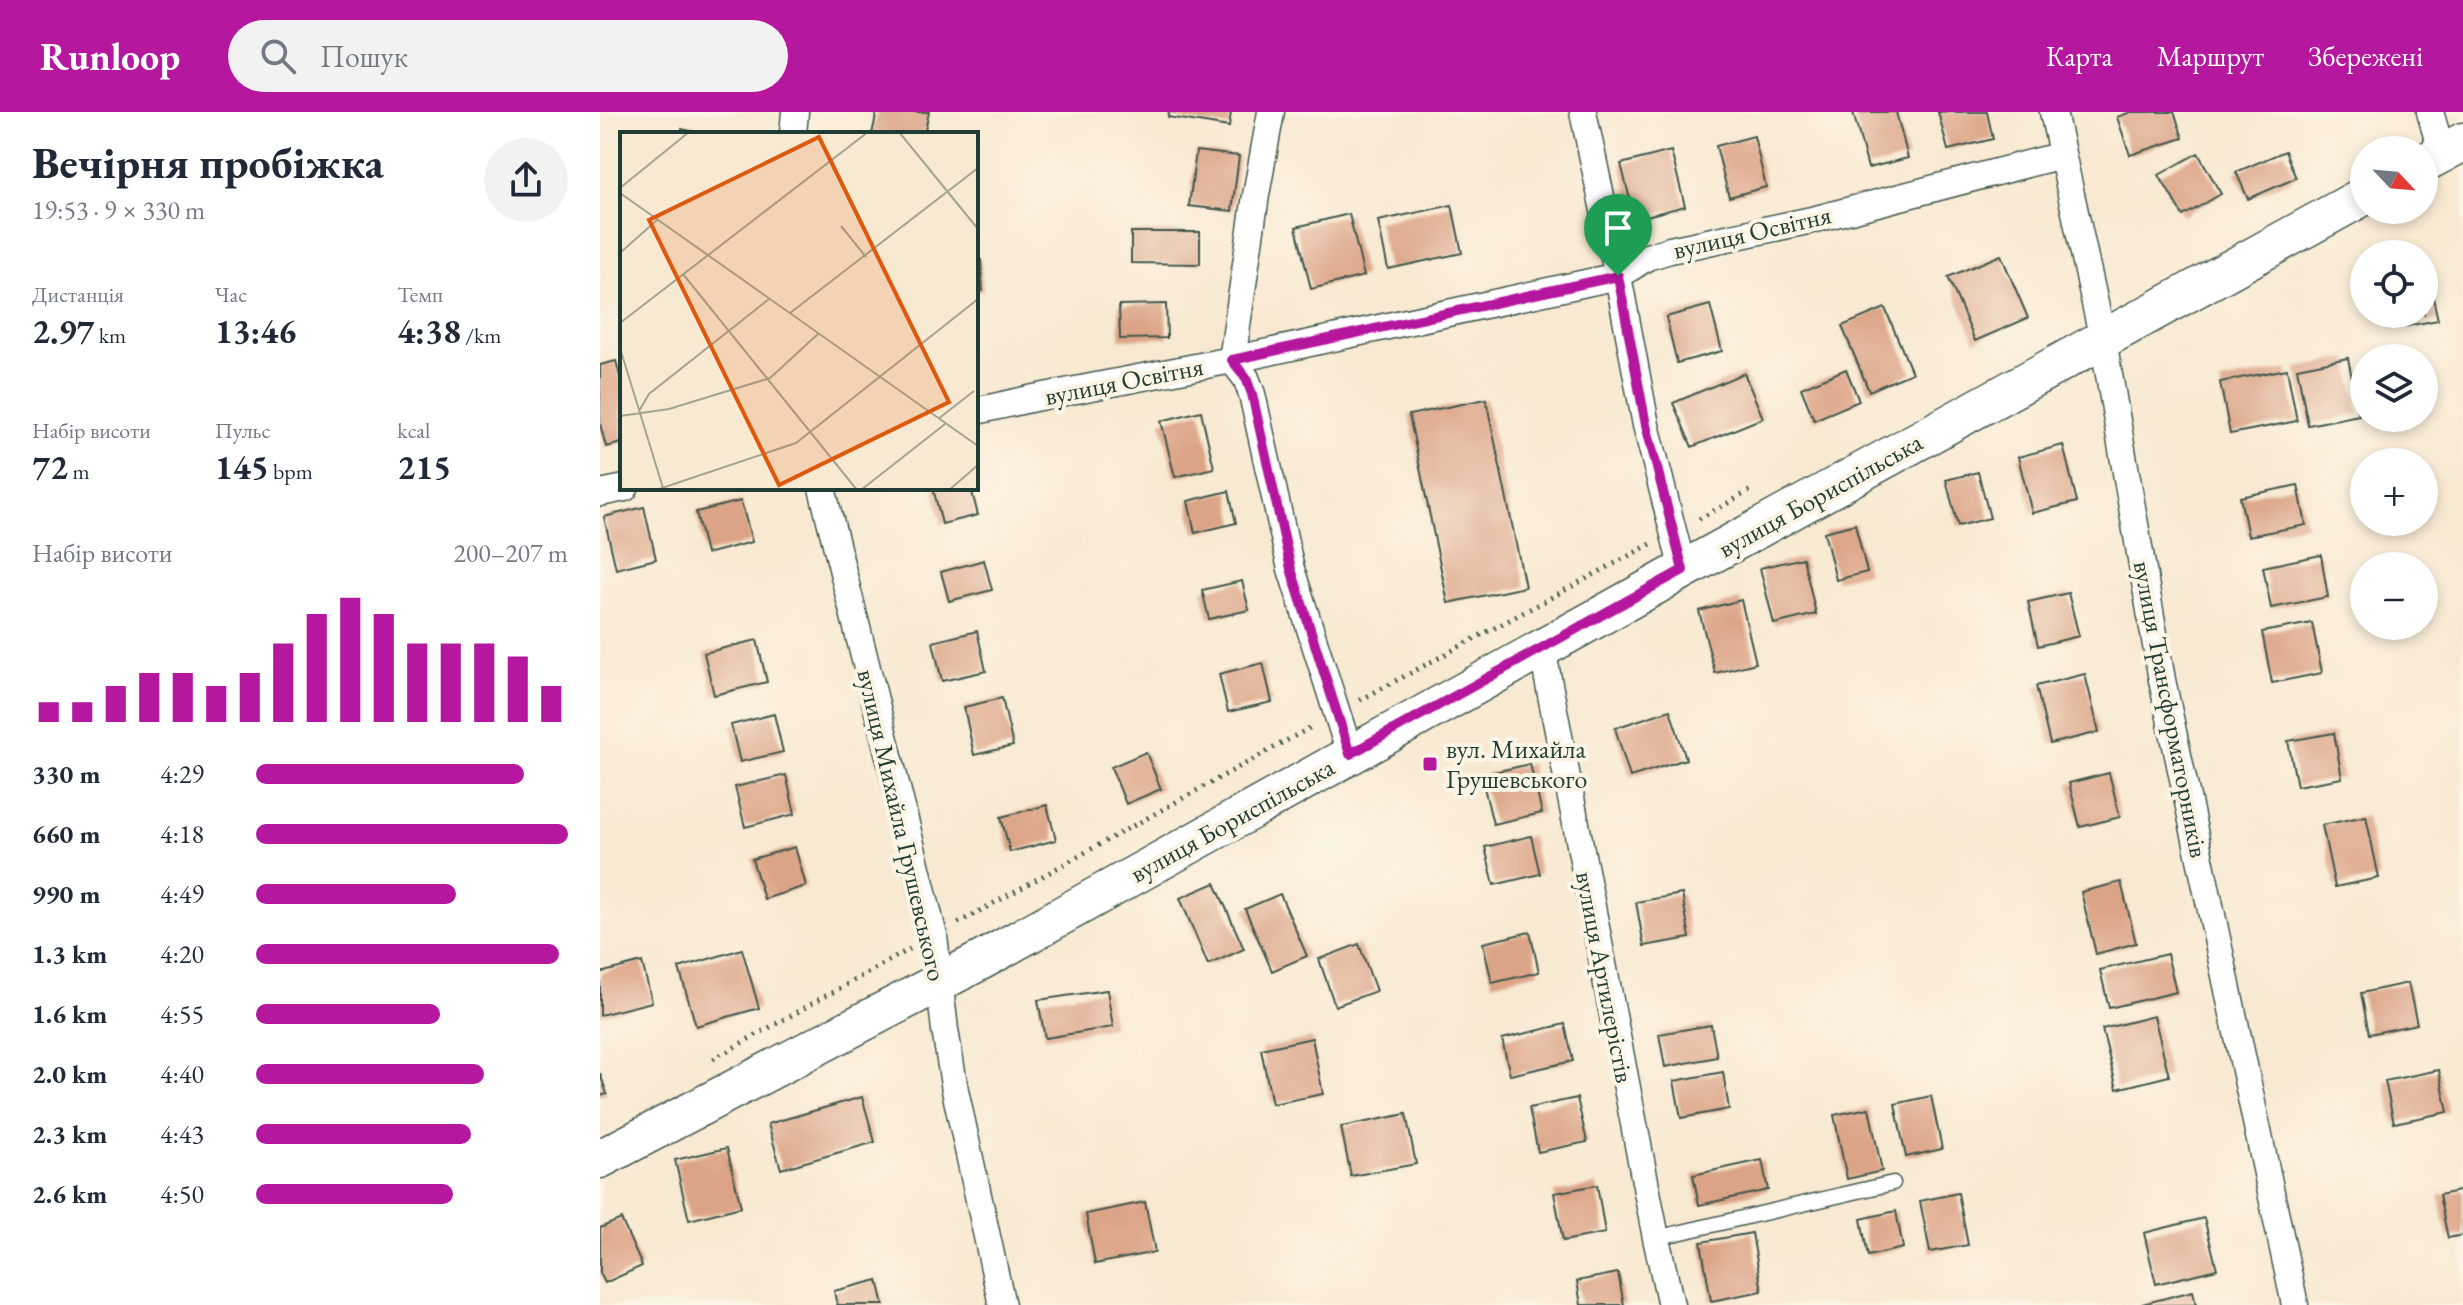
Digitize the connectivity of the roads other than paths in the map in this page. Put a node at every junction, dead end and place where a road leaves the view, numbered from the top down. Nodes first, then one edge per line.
1 (795, 112) edge
2 (1271, 112) edge
3 (1583, 112) edge
4 (2053, 112) edge
5 (2430, 112) edge
6 (793, 132) edge
7 (2443, 153) edge
8 (2062, 155) junction
9 (2350, 204) edge
10 (1618, 276) junction
11 (2103, 340) junction
12 (1232, 360) junction
13 (978, 411) edge
14 (620, 489) edge
15 (822, 490) edge
16 (600, 493) edge
17 (1683, 570) junction
18 (1542, 648) junction
19 (1350, 754) junction
20 (940, 981) junction
21 (600, 1159) edge
22 (1893, 1183) dead end
23 (1656, 1238) junction
24 (1002, 1305) edge
25 (1671, 1305) edge
26 (2295, 1305) edge

1 - 6 street
2 - 12 street
3 - 10 street
4 - 8 street, вулиця Трансформаторників
5 - 7 street
8 - 10 street, вулиця Освітня
8 - 11 street, вулиця Трансформаторників
9 - 11 main road, вулиця Бориспільська
10 - 12 street, вулиця Освітня
10 - 17 street
11 - 17 main road, вулиця Бориспільська
11 - 26 street, вулиця Трансформаторників
12 - 13 street, вулиця Освітня
12 - 19 street
14 - 16 street
15 - 20 street, вулиця Михайла Грушевського
17 - 18 main road, вулиця Бориспільська
18 - 19 main road, вулиця Бориспільська
18 - 23 street, вулиця Артилерістів
19 - 20 main road, вулиця Бориспільська
20 - 21 main road, вулиця Бориспільська
20 - 24 street, вулиця Михайла Грушевського
22 - 23 lane
23 - 25 street, вулиця Артилерістів

